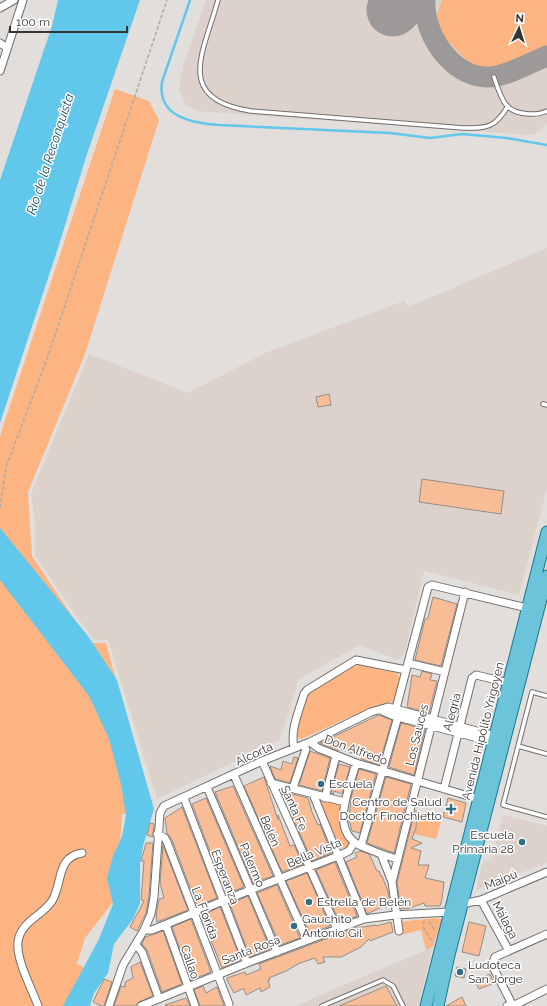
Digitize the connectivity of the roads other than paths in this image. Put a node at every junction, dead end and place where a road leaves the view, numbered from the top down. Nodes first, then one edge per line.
1 (14, 0) edge
2 (23, 0) edge
3 (218, 0) edge
4 (0, 8) edge
5 (0, 43) edge
6 (7, 48) junction
7 (0, 71) edge
8 (494, 77) dead end
9 (508, 106) junction
10 (547, 111) edge
11 (547, 532) edge
12 (547, 576) edge
13 (465, 592) junction
14 (533, 610) junction
15 (407, 667) junction
16 (445, 672) junction
17 (509, 683) junction
18 (547, 696) edge
19 (397, 714) junction
20 (432, 722) junction
21 (459, 729) junction
22 (494, 739) junction
23 (307, 743) junction
24 (518, 746) junction
25 (294, 748) junction
26 (547, 754) edge
27 (336, 756) junction
28 (262, 761) junction
29 (356, 763) junction
30 (383, 772) junction
31 (234, 775) junction
32 (417, 781) junction
33 (271, 783) junction
34 (207, 787) junction
35 (293, 788) junction
36 (444, 789) junction
37 (313, 794) junction
38 (184, 798) junction
39 (325, 798) junction
40 (484, 800) junction
41 (345, 802) junction
42 (547, 817) edge
43 (157, 834) junction
44 (354, 843) junction
45 (362, 846) junction
46 (82, 853) dead end
47 (381, 854) junction
48 (338, 856) junction
49 (397, 859) junction
50 (309, 868) junction
51 (547, 872) edge
52 (279, 879) junction
53 (392, 882) junction
54 (250, 890) junction
55 (481, 900) junction
56 (222, 901) junction
57 (462, 904) junction
58 (449, 912) junction
59 (194, 913) junction
60 (395, 914) junction
61 (364, 919) junction
62 (166, 925) junction
63 (337, 928) junction
64 (144, 930) junction
65 (399, 931) dead end
66 (547, 934) edge
67 (307, 940) junction
68 (136, 944) junction
69 (509, 951) junction
70 (277, 952) junction
71 (247, 963) junction
72 (218, 975) junction
73 (187, 987) junction
74 (547, 989) edge
75 (159, 999) junction
76 (229, 1004) dead end
77 (38, 1006) edge
78 (109, 1006) edge
79 (141, 1006) edge
80 (195, 1006) edge
81 (322, 1006) edge
82 (403, 1006) edge
83 (426, 1006) edge
84 (438, 1006) edge
85 (511, 1006) edge

1 - 4 street
2 - 6 street
3 - 9 lane
5 - 6 street
6 - 7 street
8 - 9 lane
9 - 10 lane
11 - 14 main road, Avenida Hipólito Yrigoyen
12 - 14 main road, Avenida Hipólito Yrigoyen
13 - 14 street, Bella Vista
13 - 15 street, Bella Vista
13 - 16 street, Los Sauces
14 - 17 main road, Avenida Hipólito Yrigoyen
14 - 40 main road, Avenida Hipólito Yrigoyen
15 - 16 street
15 - 19 street, Bella Vista
15 - 25 street
16 - 20 street, Los Sauces
17 - 21 street, Alegria
17 - 22 main road, Avenida Hipólito Yrigoyen
18 - 24 lane
19 - 20 street, Alcorta
19 - 23 street, Alcorta
19 - 30 street, Bella Vista
20 - 21 street, Alcorta
20 - 32 street, Los Sauces
21 - 22 street, Alcorta
21 - 36 street, Alegria
22 - 40 main road, Avenida Hipólito Yrigoyen
23 - 25 street, Alcorta
23 - 27 street, Don Alfredo
23 - 35 street
24 - 26 lane
24 - 42 lane
25 - 28 street, Alcorta
27 - 29 street, Don Alfredo
27 - 39 street
28 - 31 street, Alcorta
28 - 33 street, Santa Fe
29 - 30 street, Don Alfredo
29 - 41 street
30 - 32 street, Don Alfredo
30 - 45 street, Bella Vista
31 - 34 street, Alcorta
31 - 52 street, Belén
32 - 36 street, Don Alfredo
32 - 49 street, Los Sauces
33 - 35 street
33 - 50 street, Santa Fe
34 - 38 street, Alcorta
34 - 54 street, Palermo
35 - 37 street
36 - 40 street, Don Alfredo
37 - 39 street
37 - 48 street
38 - 43 street, Alcorta
38 - 56 street, Esperanza
39 - 41 street
40 - 57 main road, Avenida Hipólito Yrigoyen
40 - 58 main road, Avenida Hipólito Yrigoyen
41 - 44 street
43 - 59 street, La Florida
43 - 64 street
44 - 45 street, Bella Vista
44 - 48 street, Bella Vista
45 - 47 street
46 - 77 street
47 - 49 street
47 - 53 street, Los Sauces
48 - 50 street, Bella Vista
48 - 61 street
49 - 53 street, Los Sauces
50 - 52 street, Bella Vista
50 - 63 street, Santa Fe
51 - 55 street, Maipú
52 - 54 street, Bella Vista
52 - 67 street, Belén
53 - 60 street, Los Sauces
54 - 56 street, Bella Vista
54 - 70 street, Palermo
55 - 57 street, Maipú
55 - 69 street, Málaga
56 - 59 street, Bella Vista
56 - 71 street, Esperanza
57 - 58 street, Santa Rosa
57 - 84 main road, Avenida Hipólito Yrigoyen
58 - 60 street, Santa Rosa
58 - 83 main road, Avenida Hipólito Yrigoyen
59 - 62 street, Bella Vista
59 - 72 street, La Florida
60 - 61 street, Santa Rosa
60 - 65 street, Los Sauces
61 - 63 street, Santa Rosa
62 - 64 street, Bella Vista
62 - 73 street, Callao
63 - 67 street, Santa Rosa
64 - 68 street
66 - 69 street
67 - 70 street, Santa Rosa
68 - 75 street
68 - 78 street
69 - 85 street
70 - 71 street, Santa Rosa
71 - 72 street, Santa Rosa
72 - 73 street, Santa Rosa
72 - 76 street, La Florida
73 - 75 street, Santa Rosa
73 - 80 street, Callao
74 - 85 street
75 - 79 street, Santa Rosa
81 - 82 lane

